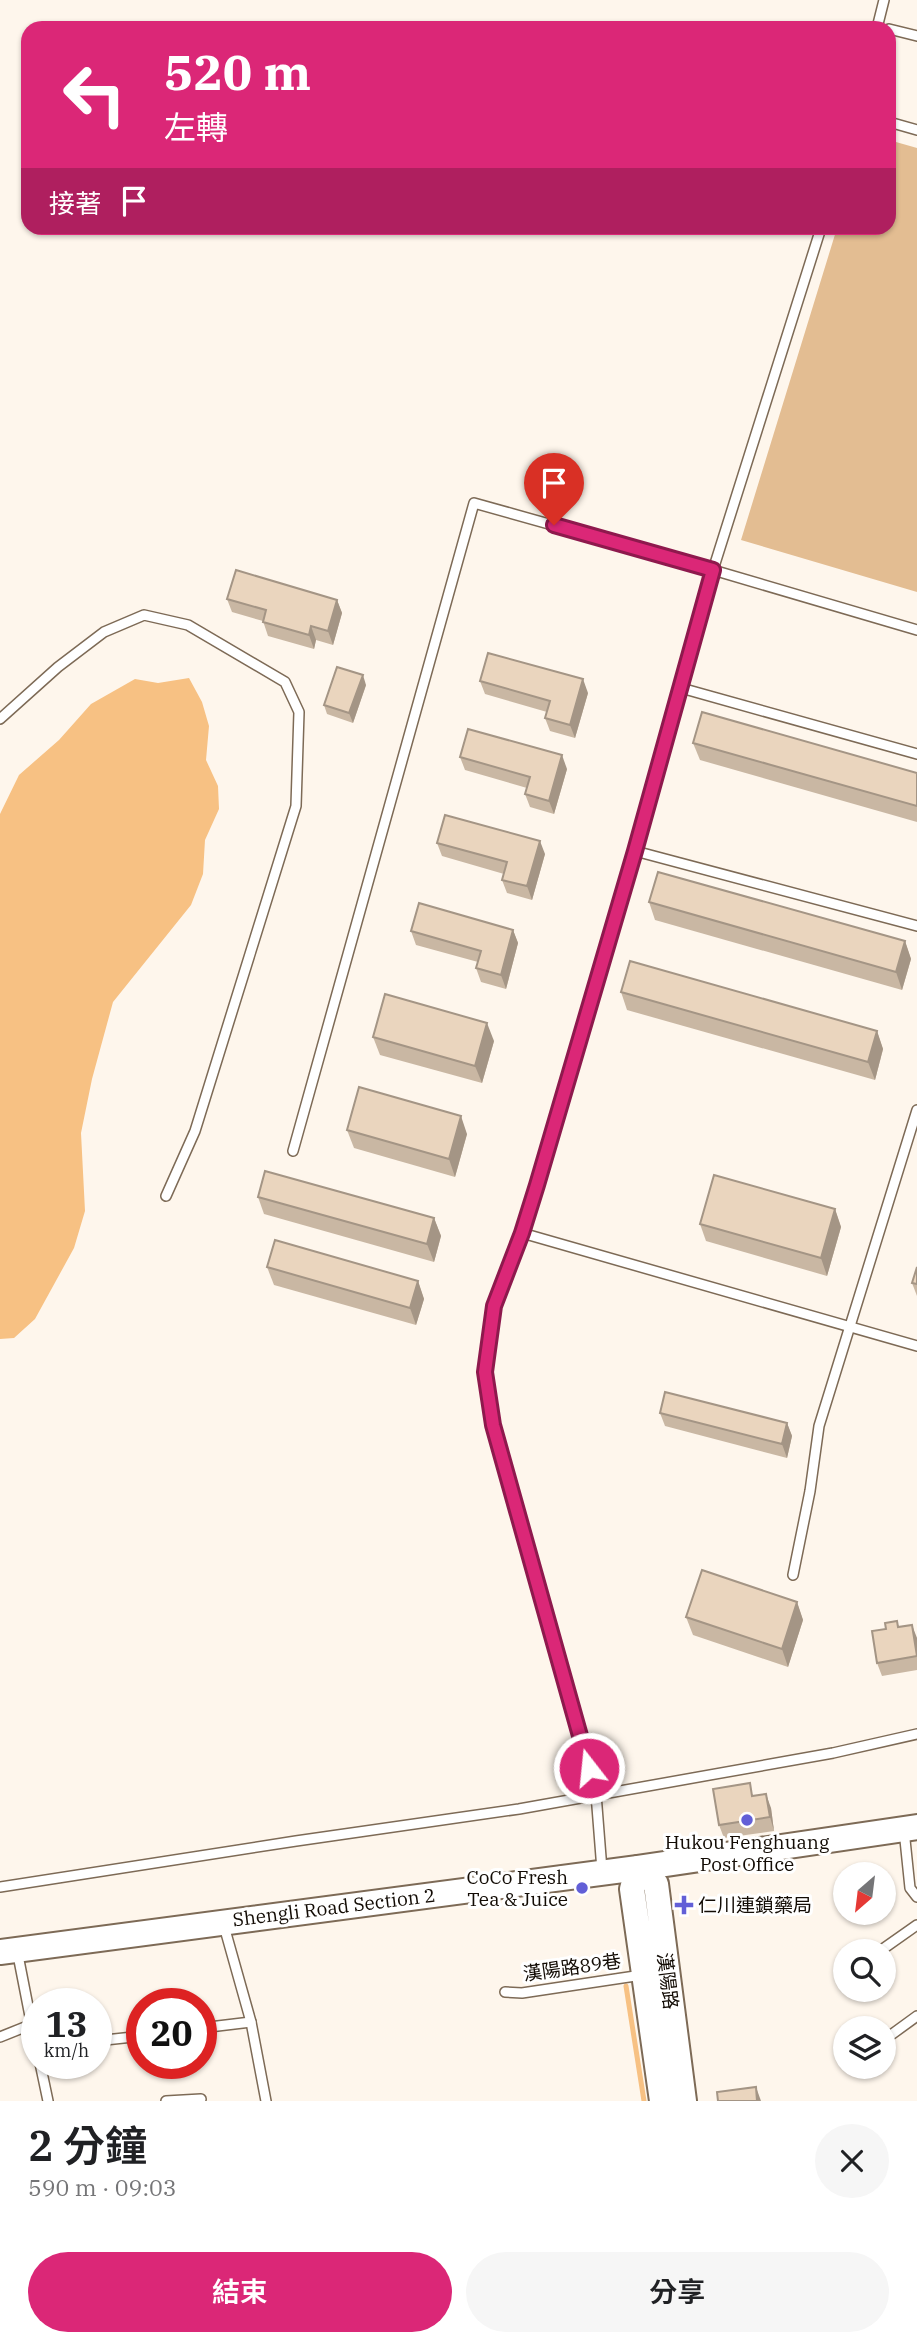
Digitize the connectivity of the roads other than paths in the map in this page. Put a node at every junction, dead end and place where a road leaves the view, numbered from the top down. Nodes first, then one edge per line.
1 (884, 0) edge
2 (882, 21) edge
3 (896, 31) edge
4 (917, 36) edge
5 (896, 124) edge
6 (917, 130) edge
7 (819, 235) edge
8 (713, 570) junction
9 (917, 630) edge
10 (681, 688) junction
11 (0, 719) edge
12 (917, 754) edge
13 (635, 851) junction
14 (917, 926) edge
15 (917, 1110) edge
16 (293, 1151) dead end
17 (166, 1196) dead end
18 (522, 1233) junction
19 (849, 1326) junction
20 (917, 1346) edge
21 (793, 1575) dead end
22 (917, 1734) edge
23 (596, 1794) junction
24 (910, 1828) edge
25 (638, 1868) junction
26 (602, 1872) junction
27 (0, 1887) edge
28 (917, 1897) edge
29 (222, 1921) junction
30 (917, 1925) edge
31 (896, 1940) edge
32 (8, 1951) edge
33 (644, 1975) junction
34 (505, 1992) dead end
35 (21, 1995) edge
36 (917, 2016) edge
37 (251, 2022) junction
38 (217, 2026) edge
39 (21, 2029) edge
40 (896, 2031) edge
41 (0, 2037) edge
42 (43, 2079) edge
43 (201, 2099) dead end
44 (48, 2101) edge
45 (166, 2101) edge
46 (266, 2101) edge
47 (662, 2101) edge
48 (684, 2101) edge

1 - 2 lane
3 - 4 lane
5 - 6 lane
7 - 8 lane
8 - 9 lane
8 - 10 lane
8 - 16 lane
10 - 12 lane
10 - 13 lane
11 - 17 lane
13 - 14 lane
13 - 18 lane
15 - 19 lane
18 - 19 lane
18 - 23 lane
19 - 20 lane
19 - 21 lane
22 - 23 lane
23 - 26 lane
23 - 27 lane
24 - 25 main road, Shengli Road Section 2
24 - 28 lane
25 - 26 main road, Shengli Road Section 2
25 - 33 main road
25 - 48 main road, 漢陽路
26 - 29 main road, Shengli Road Section 2
29 - 32 main road, Shengli Road Section 2
29 - 37 lane
30 - 31 lane
32 - 35 lane
33 - 34 lane, 漢陽路89巷
33 - 47 main road
36 - 40 lane
37 - 38 lane
37 - 46 lane
39 - 41 lane
42 - 44 lane
43 - 45 lane

